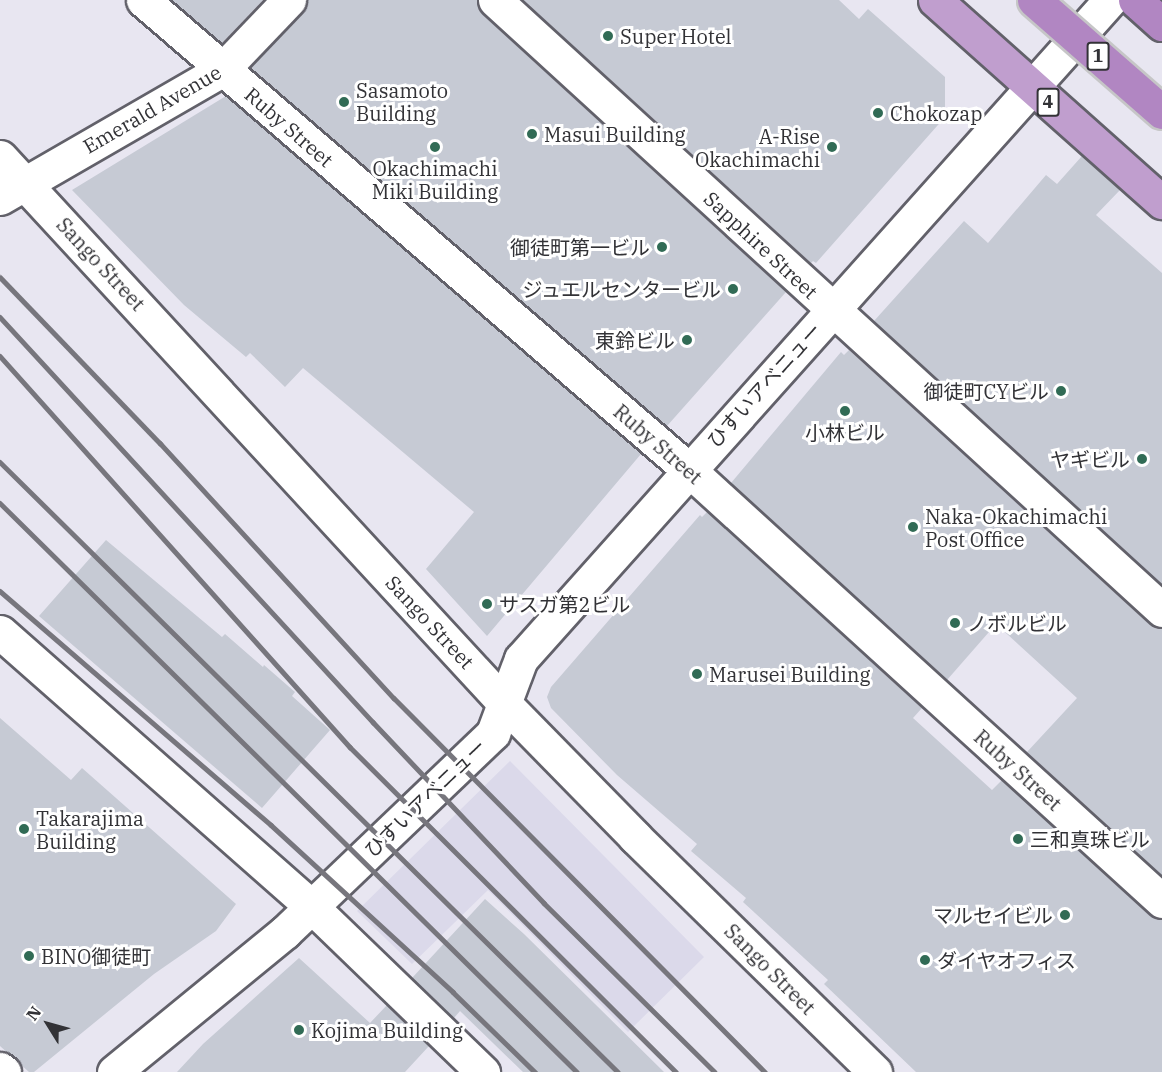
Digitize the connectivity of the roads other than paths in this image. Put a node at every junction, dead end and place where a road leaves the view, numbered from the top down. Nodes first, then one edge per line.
1 (143, 0) edge
2 (289, 0) edge
3 (495, 0) edge
4 (935, 0) edge
5 (1035, 0) edge
6 (1110, 0) edge
7 (1135, 0) edge
8 (1162, 24) edge
9 (222, 70) junction
10 (1031, 87) junction
11 (1162, 112) edge
12 (0, 157) edge
13 (13, 190) edge
14 (1162, 202) edge
15 (832, 310) junction
16 (689, 470) junction
17 (1162, 610) edge
18 (0, 632) edge
19 (503, 702) junction
20 (1162, 901) edge
21 (312, 907) junction
22 (0, 1068) edge
23 (4, 1072) edge
24 (114, 1072) edge
25 (483, 1072) edge
26 (875, 1072) edge

1 - 9 street, Ruby Street
2 - 9 street, Emerald Avenue
3 - 15 street, Sapphire Street
4 - 10 highway, 4
5 - 11 highway, 1, bridge
6 - 10 street, ひすいアベニュー
7 - 8 highway
9 - 13 street, Emerald Avenue
9 - 16 street, Ruby Street
10 - 14 highway, 4
10 - 15 street, ひすいアベニュー
12 - 13 street, Sango Street
13 - 19 street, Sango Street
15 - 16 street, ひすいアベニュー
15 - 17 street, Sapphire Street
16 - 19 street, ひすいアベニュー
16 - 20 street, Ruby Street
18 - 21 street
19 - 21 street, ひすいアベニュー
19 - 26 street, Sango Street
21 - 24 street, ひすいアベニュー
21 - 25 street
22 - 23 street

